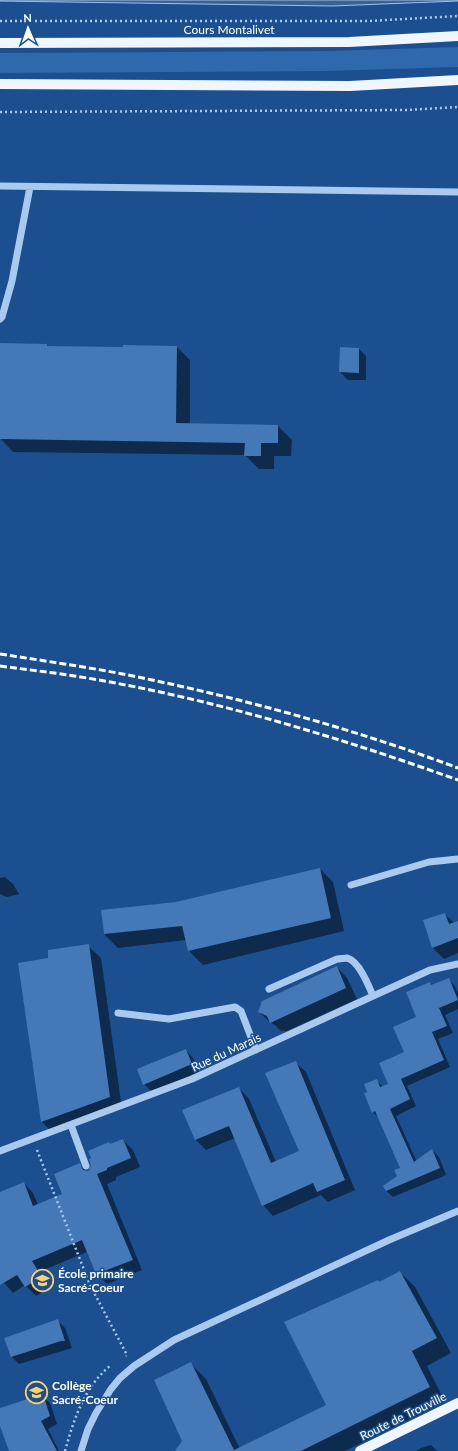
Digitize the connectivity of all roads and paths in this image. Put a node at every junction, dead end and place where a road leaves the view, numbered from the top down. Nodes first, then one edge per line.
1 (458, 16) edge
2 (0, 21) edge
3 (458, 36) edge
4 (0, 43) edge
5 (458, 80) edge
6 (0, 84) edge
7 (458, 108) edge
8 (0, 112) edge
9 (0, 186) edge
10 (30, 187) junction
11 (458, 192) edge
12 (0, 319) edge
13 (458, 859) edge
14 (351, 885) dead end
15 (458, 964) edge
16 (269, 989) dead end
17 (373, 996) junction
18 (118, 1013) dead end
19 (256, 1050) junction
20 (71, 1125) junction
21 (36, 1149) dead end
22 (0, 1151) edge
23 (86, 1166) dead end
24 (458, 1211) edge
25 (127, 1355) dead end
26 (458, 1403) edge
27 (81, 1451) edge
28 (360, 1451) edge

1 - 2 path
3 - 4 main road, Cours Montalivet
5 - 6 main road
7 - 8 path
9 - 10 street
10 - 11 street
10 - 12 street
13 - 14 street
15 - 17 street, Rue du Marais
16 - 17 street
17 - 19 street, Rue du Marais
18 - 19 street
19 - 20 street, Rue du Marais
20 - 22 street, Rue du Marais
20 - 23 street
21 - 25 path
24 - 27 street
26 - 28 main road, Route de Trouville

